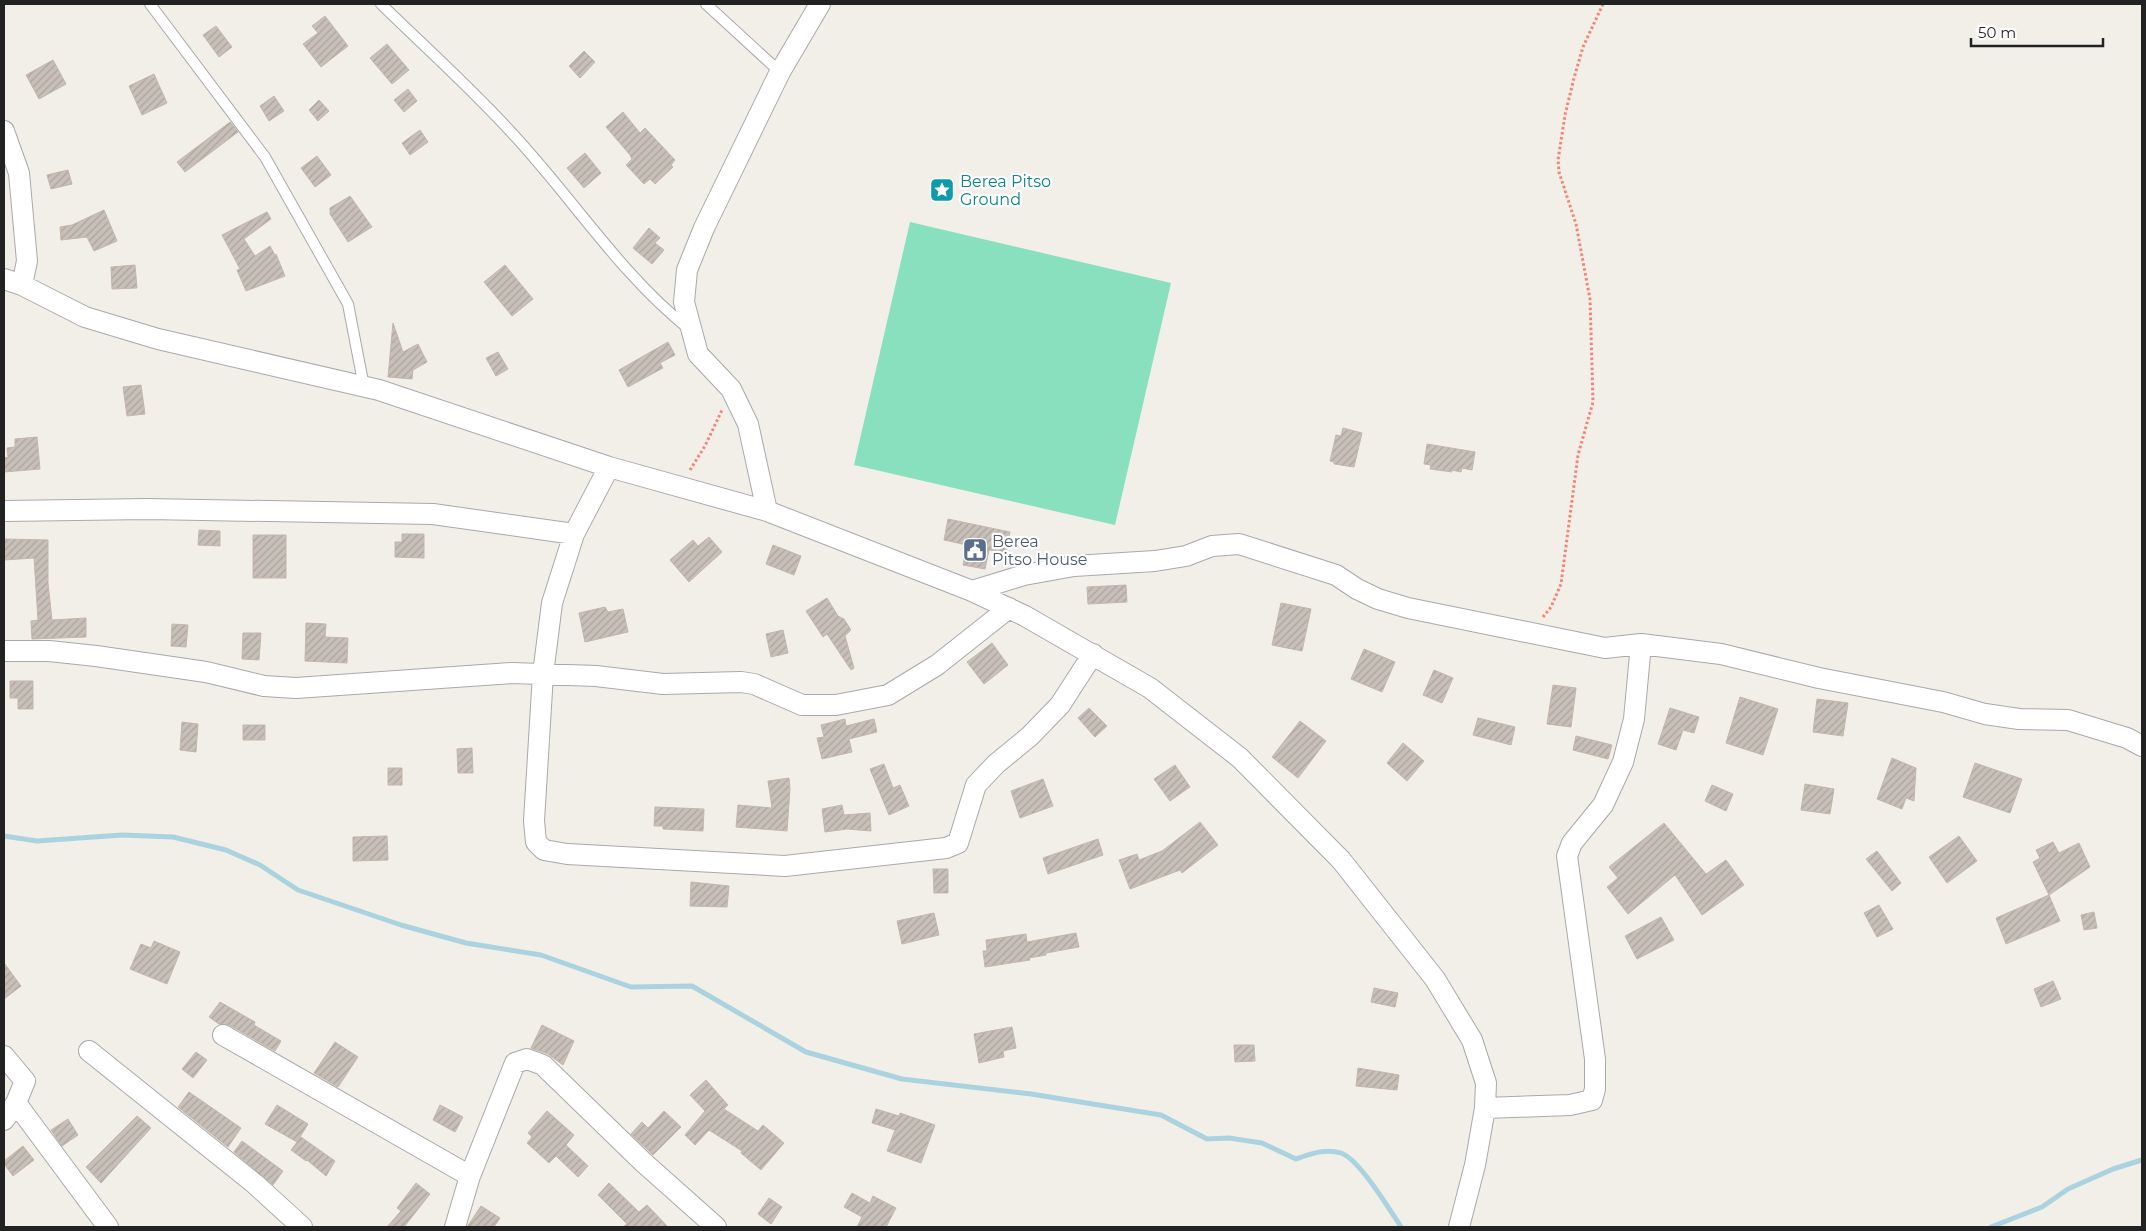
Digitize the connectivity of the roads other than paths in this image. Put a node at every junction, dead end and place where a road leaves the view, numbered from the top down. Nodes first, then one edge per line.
1 (150, 4) edge
2 (381, 4) edge
3 (706, 4) edge
4 (820, 4) edge
5 (780, 72) junction
6 (4, 131) edge
7 (13, 282) edge
8 (691, 332) junction
9 (364, 387) junction
10 (609, 467) junction
11 (4, 511) edge
12 (767, 511) junction
13 (574, 534) junction
14 (972, 591) junction
15 (1009, 608) junction
16 (1641, 644) junction
17 (4, 651) edge
18 (1093, 654) junction
19 (543, 674) junction
20 (2142, 746) edge
21 (223, 1035) dead end
22 (89, 1051) dead end
23 (4, 1056) edge
24 (16, 1103) junction
25 (1485, 1108) junction
26 (4, 1120) edge
27 (470, 1176) junction
28 (108, 1227) edge
29 (302, 1227) edge
30 (455, 1227) edge
31 (716, 1227) edge
32 (1459, 1227) edge

1 - 9 lane
2 - 8 lane
3 - 5 lane
4 - 5 street
5 - 8 street
6 - 7 street
7 - 9 street
8 - 12 street
9 - 10 street
10 - 12 street
10 - 13 street
11 - 13 street
12 - 14 street
13 - 19 street
14 - 15 street
14 - 16 street
15 - 18 street
15 - 19 street
16 - 20 street
16 - 25 street
17 - 19 street
18 - 19 street
18 - 25 street
21 - 27 street
22 - 29 street
23 - 24 street
24 - 26 street
24 - 28 street
25 - 32 street
27 - 30 street
27 - 31 street

